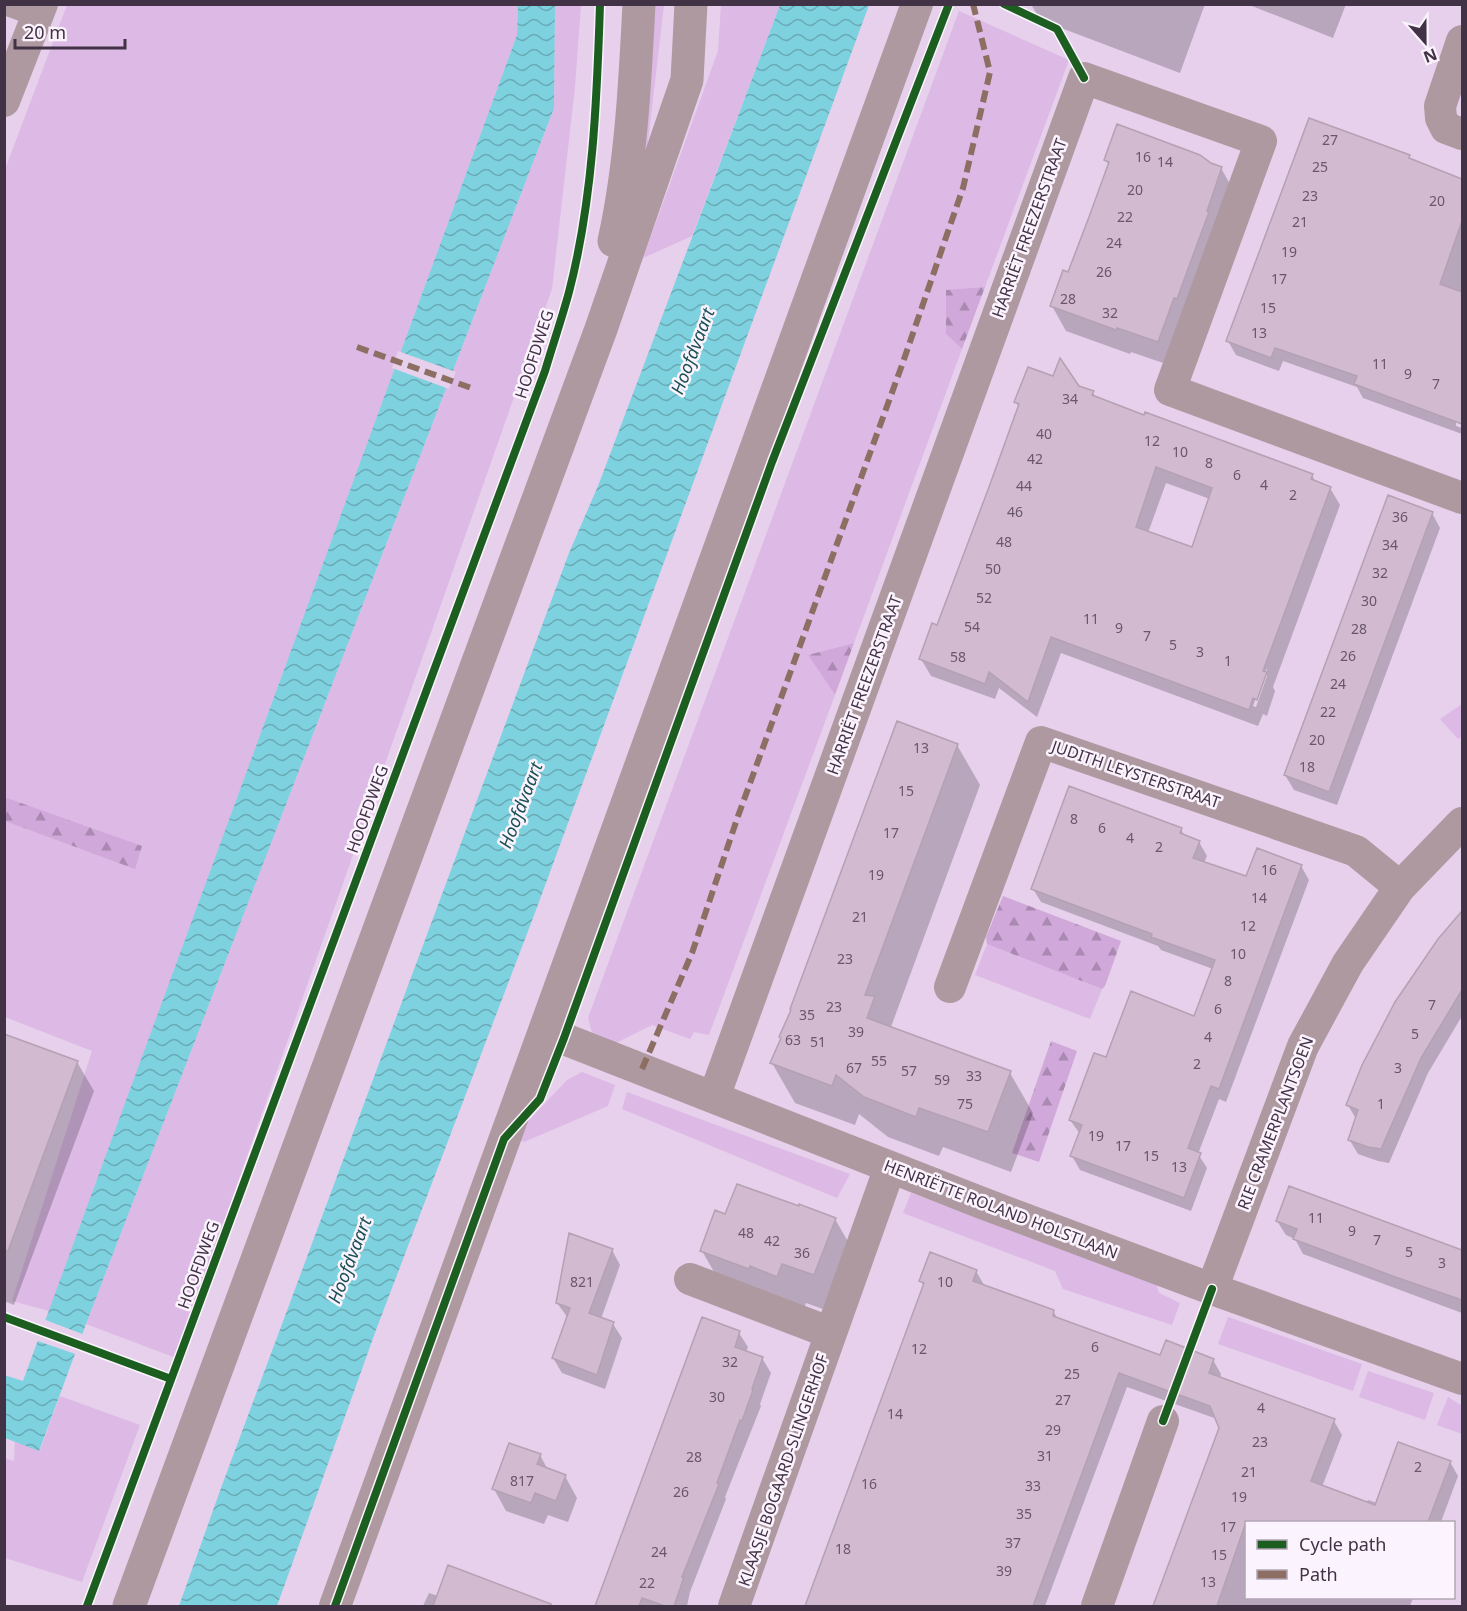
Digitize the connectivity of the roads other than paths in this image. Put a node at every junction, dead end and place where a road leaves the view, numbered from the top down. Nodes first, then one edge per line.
1 (639, 4) edge
2 (691, 4) edge
3 (917, 4) edge
4 (4, 7) edge
5 (40, 12) edge
6 (1462, 41) edge
7 (4, 101) edge
8 (1462, 134) edge
9 (601, 329) junction
10 (1462, 498) edge
11 (1462, 823) edge
12 (1400, 887) junction
13 (950, 987) dead end
14 (544, 1031) junction
15 (714, 1097) junction
16 (890, 1167) junction
17 (690, 1279) dead end
18 (1212, 1289) junction
19 (831, 1333) junction
20 (1462, 1379) edge
21 (1162, 1421) dead end
22 (129, 1606) edge
23 (335, 1606) edge
24 (734, 1606) edge
25 (1097, 1606) edge

1 - 9 street
2 - 9 street
3 - 14 street
4 - 5 lane
5 - 7 street
6 - 8 street
9 - 22 street
10 - 15 street, HARRIËT FREEZERSTRAAT
11 - 12 street, RIE CRAMERPLANTSOEN
12 - 13 street, JUDITH LEYSTERSTRAAT
12 - 18 street, RIE CRAMERPLANTSOEN
14 - 15 street, HENRIËTTE ROLAND HOLSTLAAN
14 - 23 street
15 - 16 street, HENRIËTTE ROLAND HOLSTLAAN
16 - 18 street, HENRIËTTE ROLAND HOLSTLAAN
16 - 19 street, KLAASJE BOGAARD-SLINGERHOF
17 - 19 street, KLAASJE BOGAARD-SLINGERHOF
18 - 20 street, HENRIËTTE ROLAND HOLSTLAAN
19 - 24 street, KLAASJE BOGAARD-SLINGERHOF
21 - 25 street

